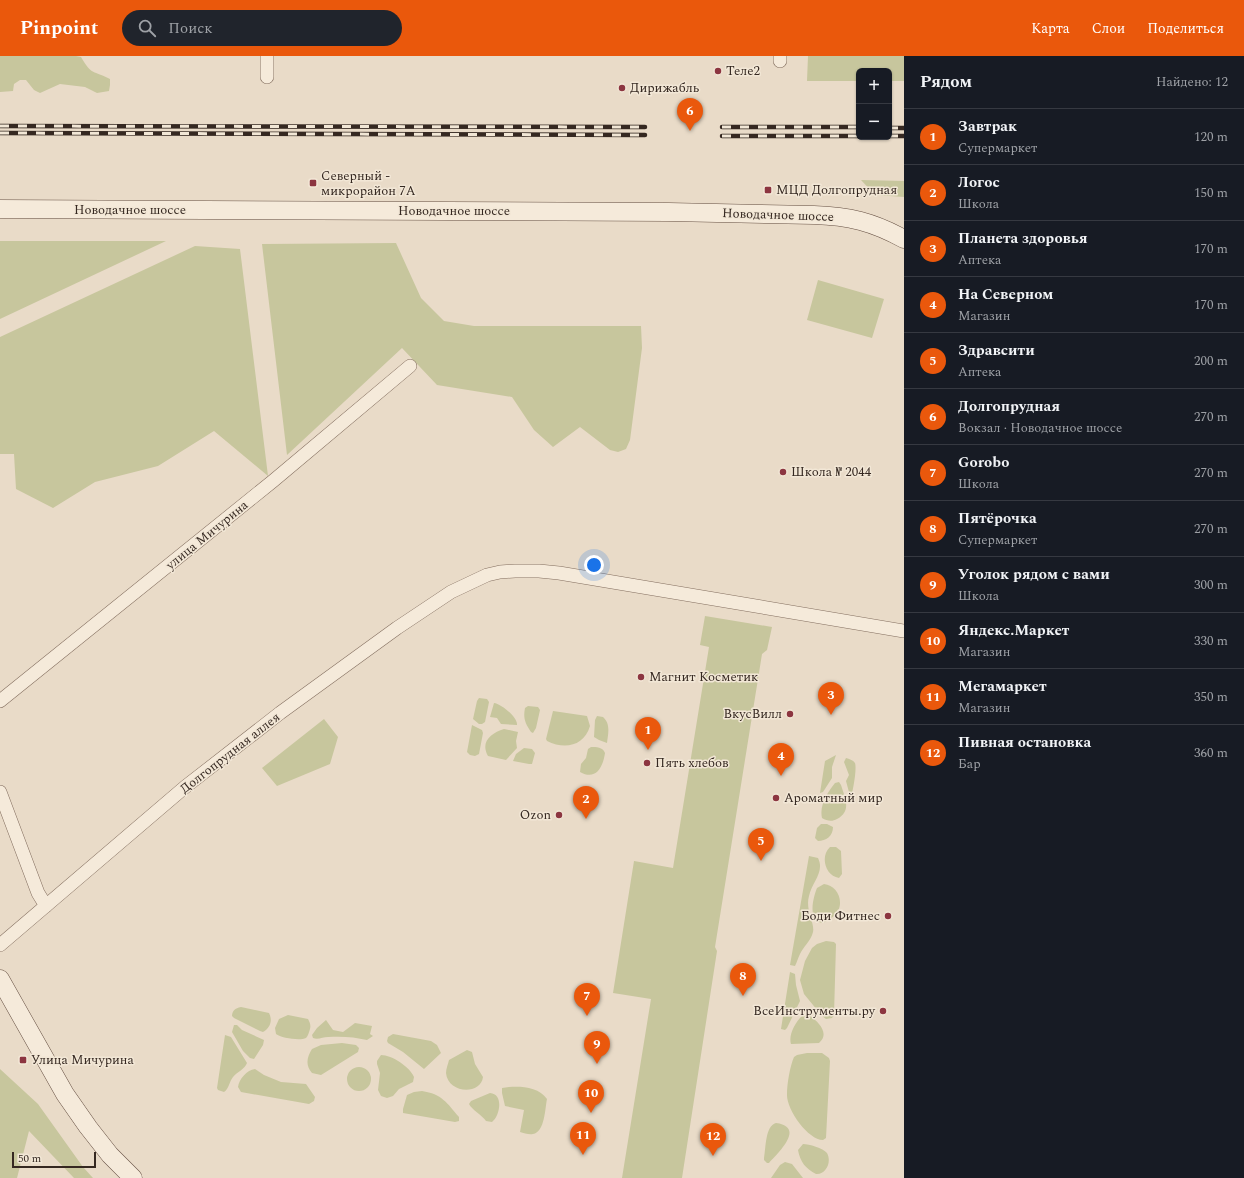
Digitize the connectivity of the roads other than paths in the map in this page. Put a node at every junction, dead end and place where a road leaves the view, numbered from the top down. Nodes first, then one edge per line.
1 (267, 56) edge
2 (267, 77) dead end
3 (0, 210) edge
4 (904, 239) edge
5 (410, 366) dead end
6 (904, 631) edge
7 (0, 701) edge
8 (0, 792) edge
9 (46, 906) junction
10 (0, 945) edge
11 (0, 980) edge
12 (134, 1178) edge

1 - 2 street
3 - 4 street, Новодачное шоссе
5 - 7 street, улица Мичурина
6 - 9 street, Долгопрудная аллея
8 - 9 street
9 - 10 street, Долгопрудная аллея
11 - 12 street

